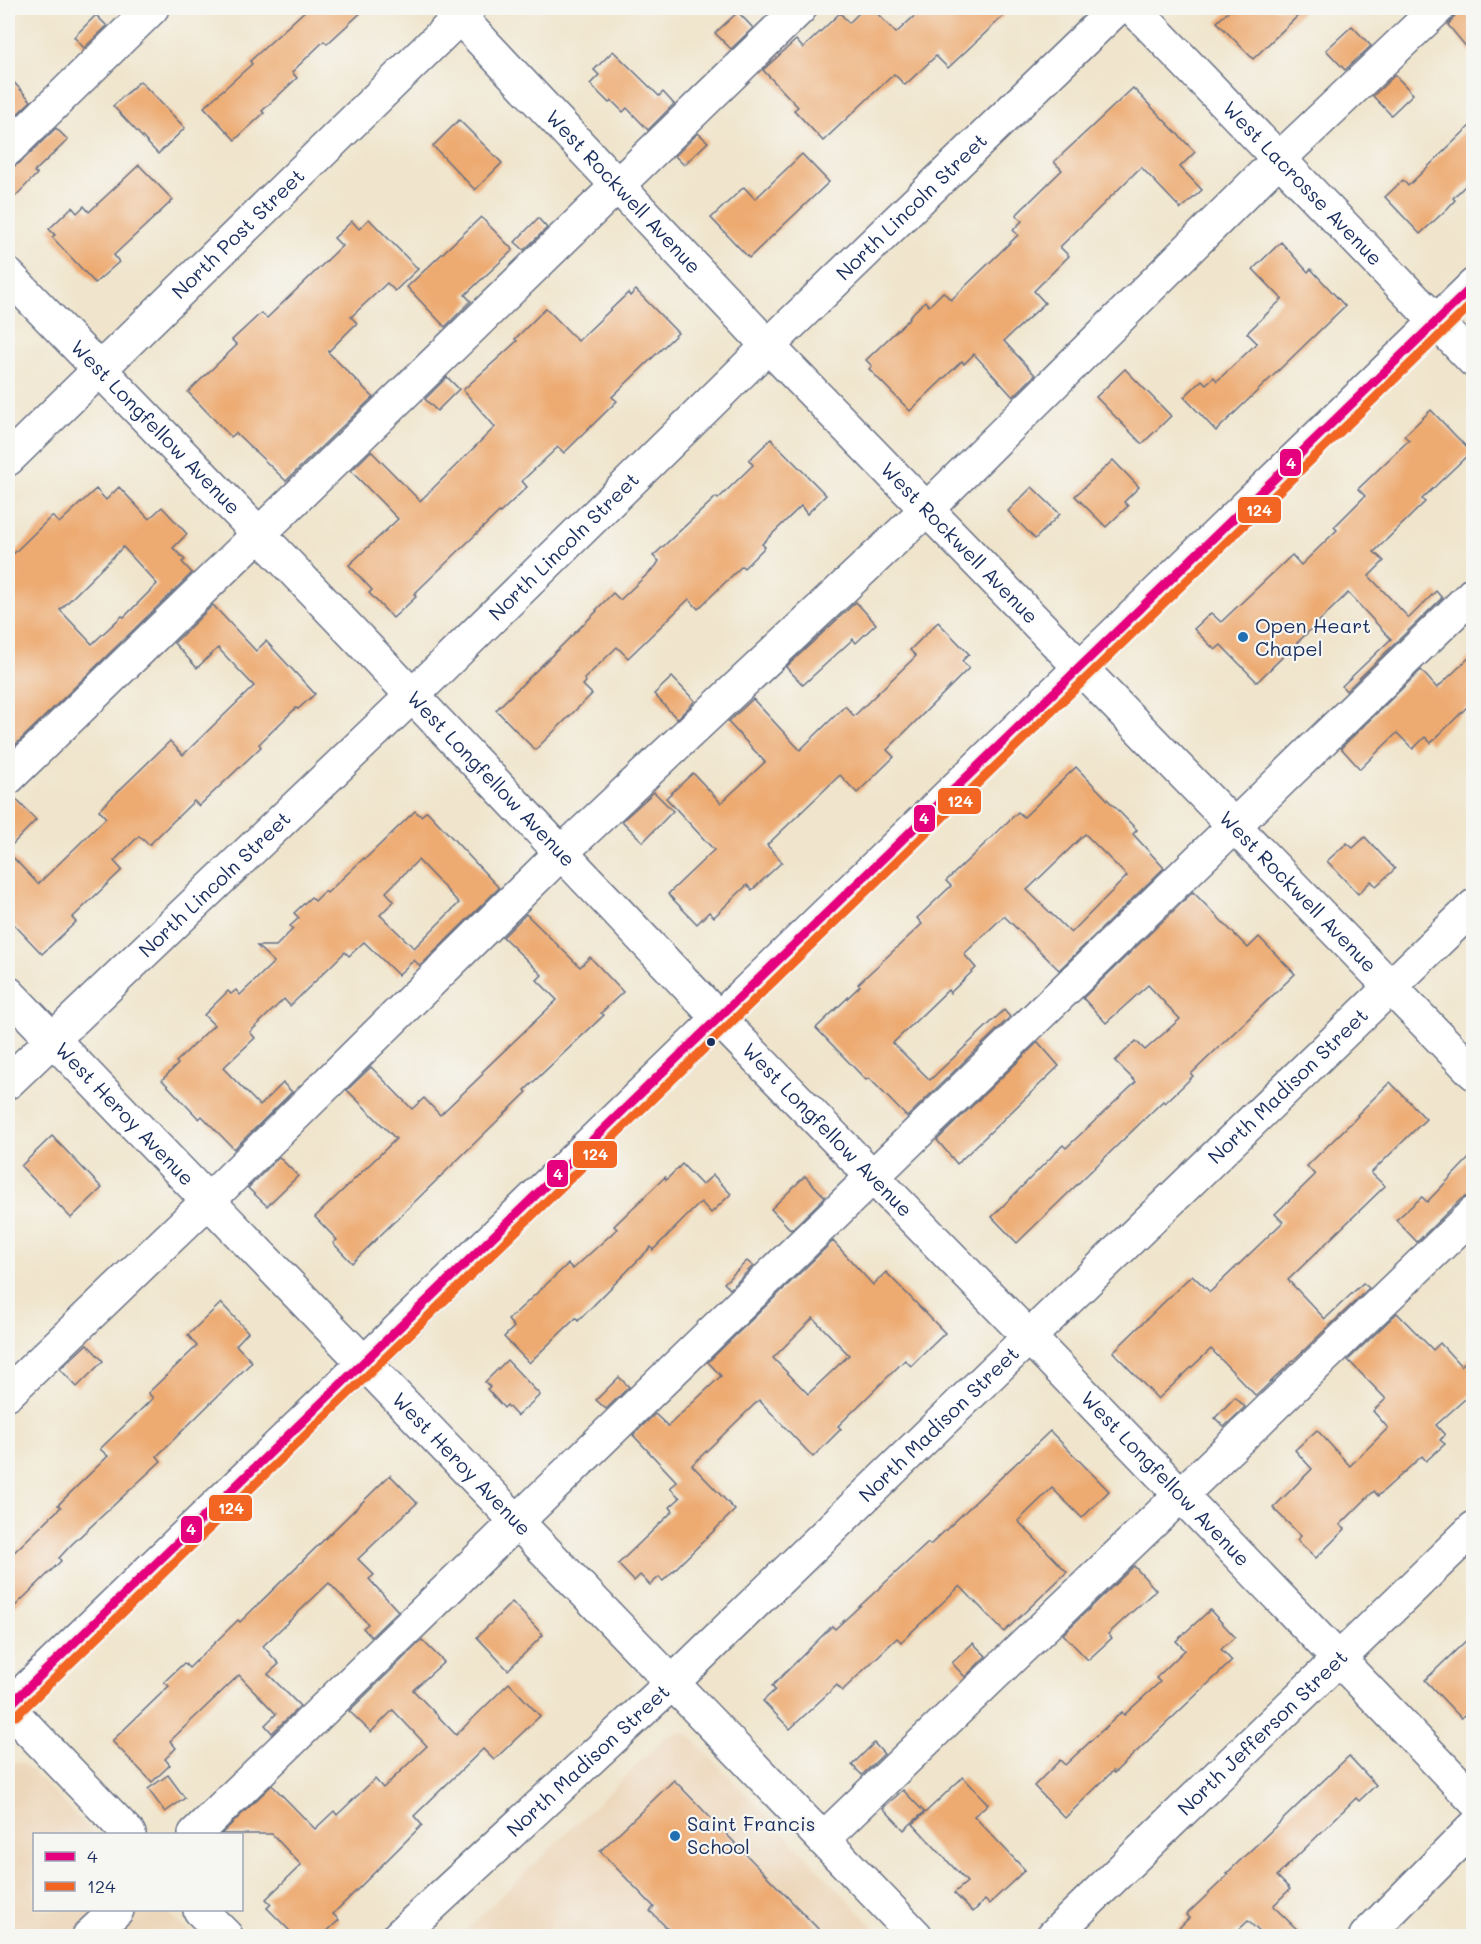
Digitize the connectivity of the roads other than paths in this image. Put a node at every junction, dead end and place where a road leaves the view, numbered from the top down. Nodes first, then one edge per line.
1 (152, 8) edge
2 (800, 8) edge
3 (1117, 8) edge
4 (1133, 8) edge
5 (1438, 8) edge
6 (460, 11) edge
7 (8, 149) edge
8 (1279, 159) junction
9 (617, 184) junction
10 (8, 275) edge
11 (1473, 285) edge
12 (1435, 322) junction
13 (768, 346) junction
14 (1473, 361) edge
15 (100, 370) junction
16 (8, 459) edge
17 (927, 510) junction
18 (259, 534) junction
19 (1473, 593) edge
20 (1079, 667) junction
21 (412, 696) junction
22 (8, 778) edge
23 (1235, 825) junction
24 (561, 853) junction
25 (1473, 906) edge
26 (1392, 987) junction
27 (8, 993) edge
28 (719, 1019) junction
29 (51, 1039) junction
30 (1473, 1073) edge
31 (8, 1082) edge
32 (872, 1176) junction
33 (208, 1201) junction
34 (1473, 1213) edge
35 (1029, 1337) junction
36 (364, 1364) junction
37 (8, 1393) edge
38 (1181, 1496) junction
39 (516, 1521) junction
40 (1473, 1528) edge
41 (1338, 1659) junction
42 (672, 1683) junction
43 (8, 1707) edge
44 (1473, 1800) edge
45 (1473, 1827) edge
46 (128, 1833) edge
47 (196, 1833) edge
48 (823, 1839) junction
49 (116, 1911) edge
50 (201, 1911) edge
51 (89, 1936) edge
52 (226, 1936) edge
53 (399, 1936) edge
54 (916, 1936) edge
55 (1053, 1936) edge
56 (1366, 1936) edge

1 - 7 street
2 - 9 street
3 - 13 street, North Lincoln Street
4 - 8 street, West Lacrosse Avenue
5 - 8 street
6 - 9 street, West Rockwell Avenue
6 - 15 street, North Post Street
8 - 12 street, West Lacrosse Avenue
8 - 17 street
9 - 13 street, West Rockwell Avenue
9 - 18 street
10 - 15 street, West Longfellow Avenue
11 - 12 street
12 - 14 street, West Lacrosse Avenue
12 - 20 street
13 - 17 street, West Rockwell Avenue
13 - 21 street, North Lincoln Street
15 - 16 street, North Post Street
15 - 18 street, West Longfellow Avenue
17 - 20 street, West Rockwell Avenue
17 - 24 street
18 - 21 street, West Longfellow Avenue
18 - 22 street
19 - 23 street
20 - 23 street, West Rockwell Avenue
20 - 28 street
21 - 24 street, West Longfellow Avenue
21 - 29 street, North Lincoln Street
23 - 26 street, West Rockwell Avenue
23 - 32 street
24 - 28 street, West Longfellow Avenue
24 - 33 street
25 - 26 street, North Madison Street
26 - 30 street, West Rockwell Avenue
26 - 35 street, North Madison Street
27 - 29 street, West Heroy Avenue
28 - 32 street, West Longfellow Avenue
28 - 36 street
29 - 31 street, North Lincoln Street
29 - 33 street, West Heroy Avenue
32 - 35 street, West Longfellow Avenue
32 - 39 street
33 - 36 street, West Heroy Avenue
33 - 37 street
34 - 38 street
35 - 38 street, West Longfellow Avenue
35 - 42 street, North Madison Street
36 - 39 street, West Heroy Avenue
36 - 43 street
38 - 41 street, West Longfellow Avenue
38 - 48 street
39 - 42 street, West Heroy Avenue
39 - 47 street
40 - 41 street, North Jefferson Street
41 - 44 street, West Longfellow Avenue
41 - 55 street, North Jefferson Street
42 - 48 street, West Heroy Avenue
42 - 53 street, North Madison Street
43 - 46 street
45 - 56 street
48 - 54 street, West Heroy Avenue
49 - 51 street
50 - 52 street

